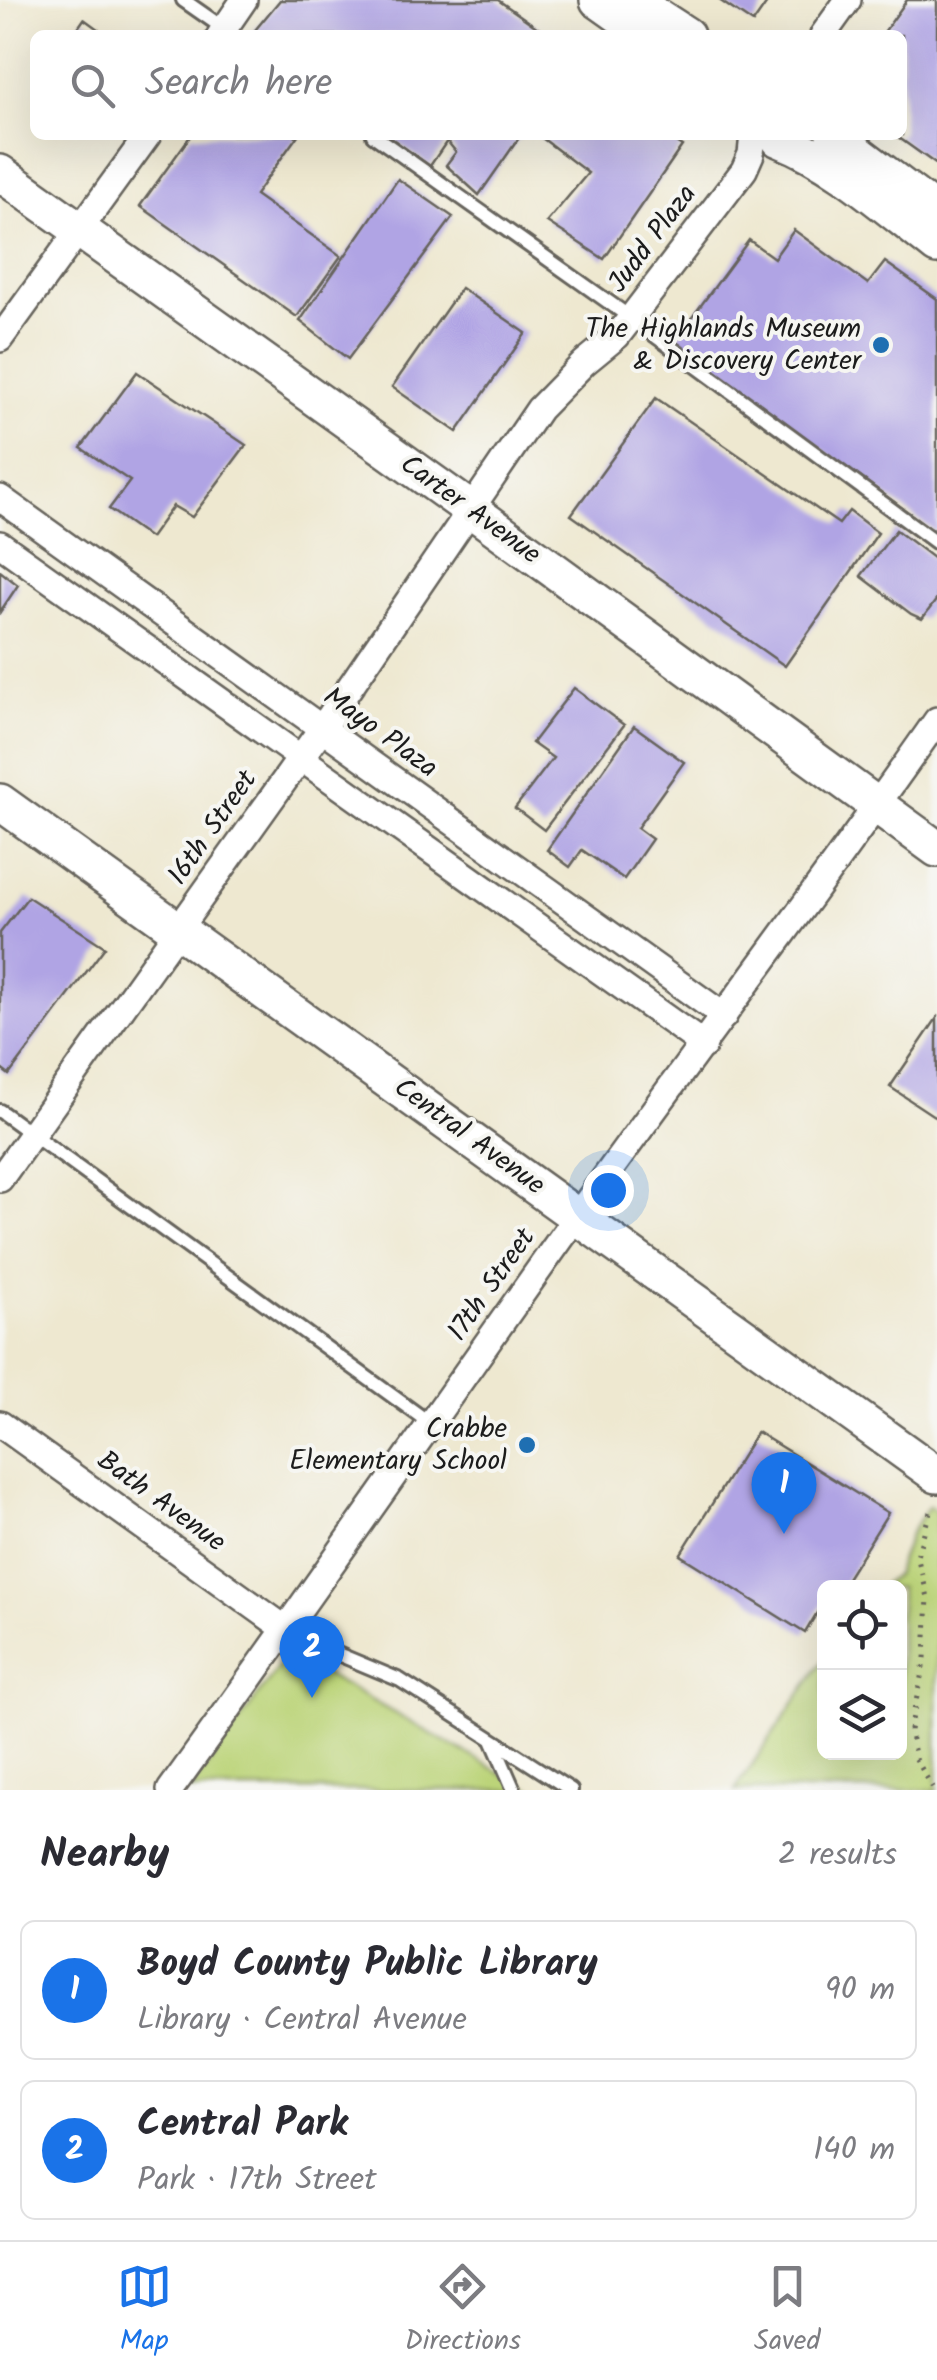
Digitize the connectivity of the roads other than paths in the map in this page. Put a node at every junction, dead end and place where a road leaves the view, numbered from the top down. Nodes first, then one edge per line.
1 (184, 0) edge
2 (244, 0) edge
3 (598, 0) edge
4 (632, 0) edge
5 (848, 0) edge
6 (222, 30) edge
7 (228, 30) edge
8 (640, 30) edge
9 (678, 30) edge
10 (827, 30) edge
11 (144, 140) edge
12 (380, 140) edge
13 (766, 140) edge
14 (780, 140) edge
15 (841, 140) edge
16 (0, 173) edge
17 (937, 214) edge
18 (79, 230) junction
19 (937, 246) edge
20 (630, 318) junction
21 (0, 340) edge
22 (0, 498) edge
23 (470, 509) junction
24 (937, 543) edge
25 (0, 544) edge
26 (937, 720) edge
27 (322, 728) junction
28 (299, 759) junction
29 (0, 802) edge
30 (878, 806) junction
31 (937, 849) edge
32 (178, 930) junction
33 (724, 1016) junction
34 (704, 1044) junction
35 (0, 1112) edge
36 (32, 1134) junction
37 (0, 1179) edge
38 (578, 1215) junction
39 (0, 1424) edge
40 (431, 1424) junction
41 (937, 1475) edge
42 (286, 1630) junction
43 (492, 1739) junction
44 (170, 1790) edge
45 (514, 1790) edge
46 (571, 1790) edge

1 - 6 lane
2 - 7 street
3 - 8 street
4 - 9 street
5 - 10 street
11 - 18 street
12 - 20 lane
13 - 20 street, Judd Plaza
14 - 19 street
15 - 17 street
16 - 18 street, Carter Avenue
18 - 21 street
18 - 23 street, Carter Avenue
20 - 23 street, Judd Plaza
20 - 24 lane
22 - 27 street, Mayo Plaza
23 - 27 street, 16th Street
23 - 30 street, Carter Avenue
25 - 28 street
26 - 30 street, 17th Street
27 - 28 street, 16th Street
27 - 33 street, Mayo Plaza
28 - 32 street, 16th Street
28 - 34 street
29 - 32 street, Central Avenue
30 - 31 street, Carter Avenue
30 - 33 street, 17th Street
32 - 36 street, 16th Street
32 - 38 street, Central Avenue
33 - 34 street, 17th Street
34 - 38 street, 17th Street
35 - 36 lane
36 - 37 street, 16th Street
36 - 40 lane
38 - 40 street, 17th Street
38 - 41 street, Central Avenue
39 - 42 street, Bath Avenue
40 - 42 street, 17th Street
42 - 43 lane
42 - 44 street, 17th Street
43 - 45 lane
43 - 46 lane

